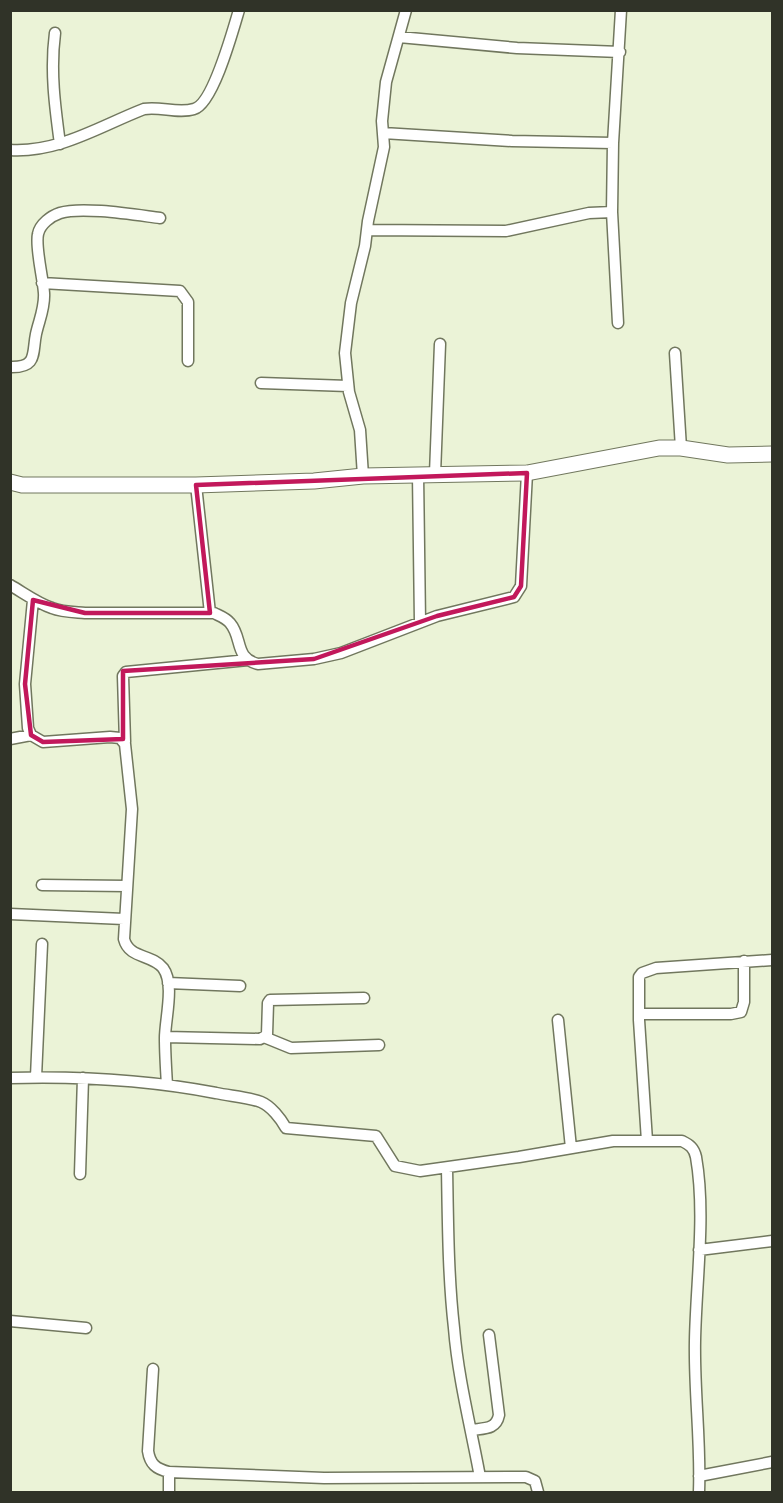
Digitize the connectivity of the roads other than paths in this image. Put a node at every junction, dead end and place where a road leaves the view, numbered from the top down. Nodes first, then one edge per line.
1 (239, 10) edge
2 (406, 10) edge
3 (621, 10) edge
4 (55, 33) dead end
5 (399, 38) junction
6 (620, 52) junction
7 (383, 133) junction
8 (613, 143) junction
9 (60, 144) junction
10 (10, 150) edge
11 (612, 212) junction
12 (160, 218) dead end
13 (367, 230) junction
14 (42, 283) junction
15 (618, 324) dead end
16 (440, 344) dead end
17 (675, 353) dead end
18 (188, 361) dead end
19 (10, 367) edge
20 (261, 383) dead end
21 (348, 386) junction
22 (681, 448) junction
23 (772, 454) edge
24 (528, 473) junction
25 (418, 474) junction
26 (435, 474) junction
27 (363, 476) junction
28 (10, 482) edge
29 (196, 485) junction
30 (10, 585) edge
31 (33, 600) junction
32 (210, 613) junction
33 (420, 622) junction
34 (248, 660) junction
35 (31, 735) junction
36 (10, 739) edge
37 (125, 742) junction
38 (42, 885) dead end
39 (127, 886) junction
40 (10, 914) edge
41 (124, 919) junction
42 (42, 944) dead end
43 (772, 960) edge
44 (744, 961) junction
45 (168, 983) junction
46 (240, 986) dead end
47 (364, 998) dead end
48 (639, 1014) junction
49 (558, 1020) dead end
50 (165, 1037) junction
51 (264, 1037) junction
52 (379, 1046) dead end
53 (36, 1077) junction
54 (10, 1078) edge
55 (83, 1078) junction
56 (166, 1085) junction
57 (647, 1141) junction
58 (571, 1148) junction
59 (447, 1167) junction
60 (80, 1174) dead end
61 (772, 1241) edge
62 (699, 1250) junction
63 (10, 1321) edge
64 (86, 1328) dead end
65 (489, 1335) dead end
66 (153, 1369) dead end
67 (471, 1430) junction
68 (772, 1462) edge
69 (169, 1472) junction
70 (699, 1476) junction
71 (480, 1477) junction
72 (169, 1492) edge
73 (538, 1492) edge
74 (699, 1492) edge

1 - 9 street
2 - 5 street
3 - 6 street
4 - 9 street
5 - 6 street
5 - 7 street
6 - 8 street
7 - 8 street
7 - 13 street
8 - 11 street
9 - 10 street
11 - 13 street
11 - 15 street
12 - 14 street
13 - 21 street
14 - 18 street
14 - 19 street
16 - 26 street
17 - 22 street
20 - 21 street
21 - 27 street
22 - 23 street
22 - 24 street
24 - 26 street
24 - 33 street
25 - 26 street
25 - 27 street
25 - 33 street
27 - 29 street
28 - 29 street
29 - 32 street
30 - 31 street
31 - 32 street
31 - 35 street
32 - 34 street
33 - 34 street
34 - 37 street
35 - 36 street
35 - 37 street
37 - 39 street
38 - 39 street
39 - 41 street
40 - 41 street
41 - 45 street
42 - 53 street
43 - 44 street
44 - 48 street
44 - 48 street
45 - 46 street
45 - 50 street
47 - 51 street
48 - 57 street
49 - 58 street
50 - 51 street
50 - 56 street
51 - 52 street
53 - 54 street
53 - 55 street
55 - 56 street
55 - 60 street
56 - 59 street
57 - 58 street
57 - 62 street
58 - 59 street
59 - 67 street
61 - 62 street
62 - 70 street
63 - 64 street
65 - 67 street
66 - 69 street
67 - 71 street
68 - 70 street
69 - 71 street
69 - 72 street
70 - 74 street
71 - 73 street

